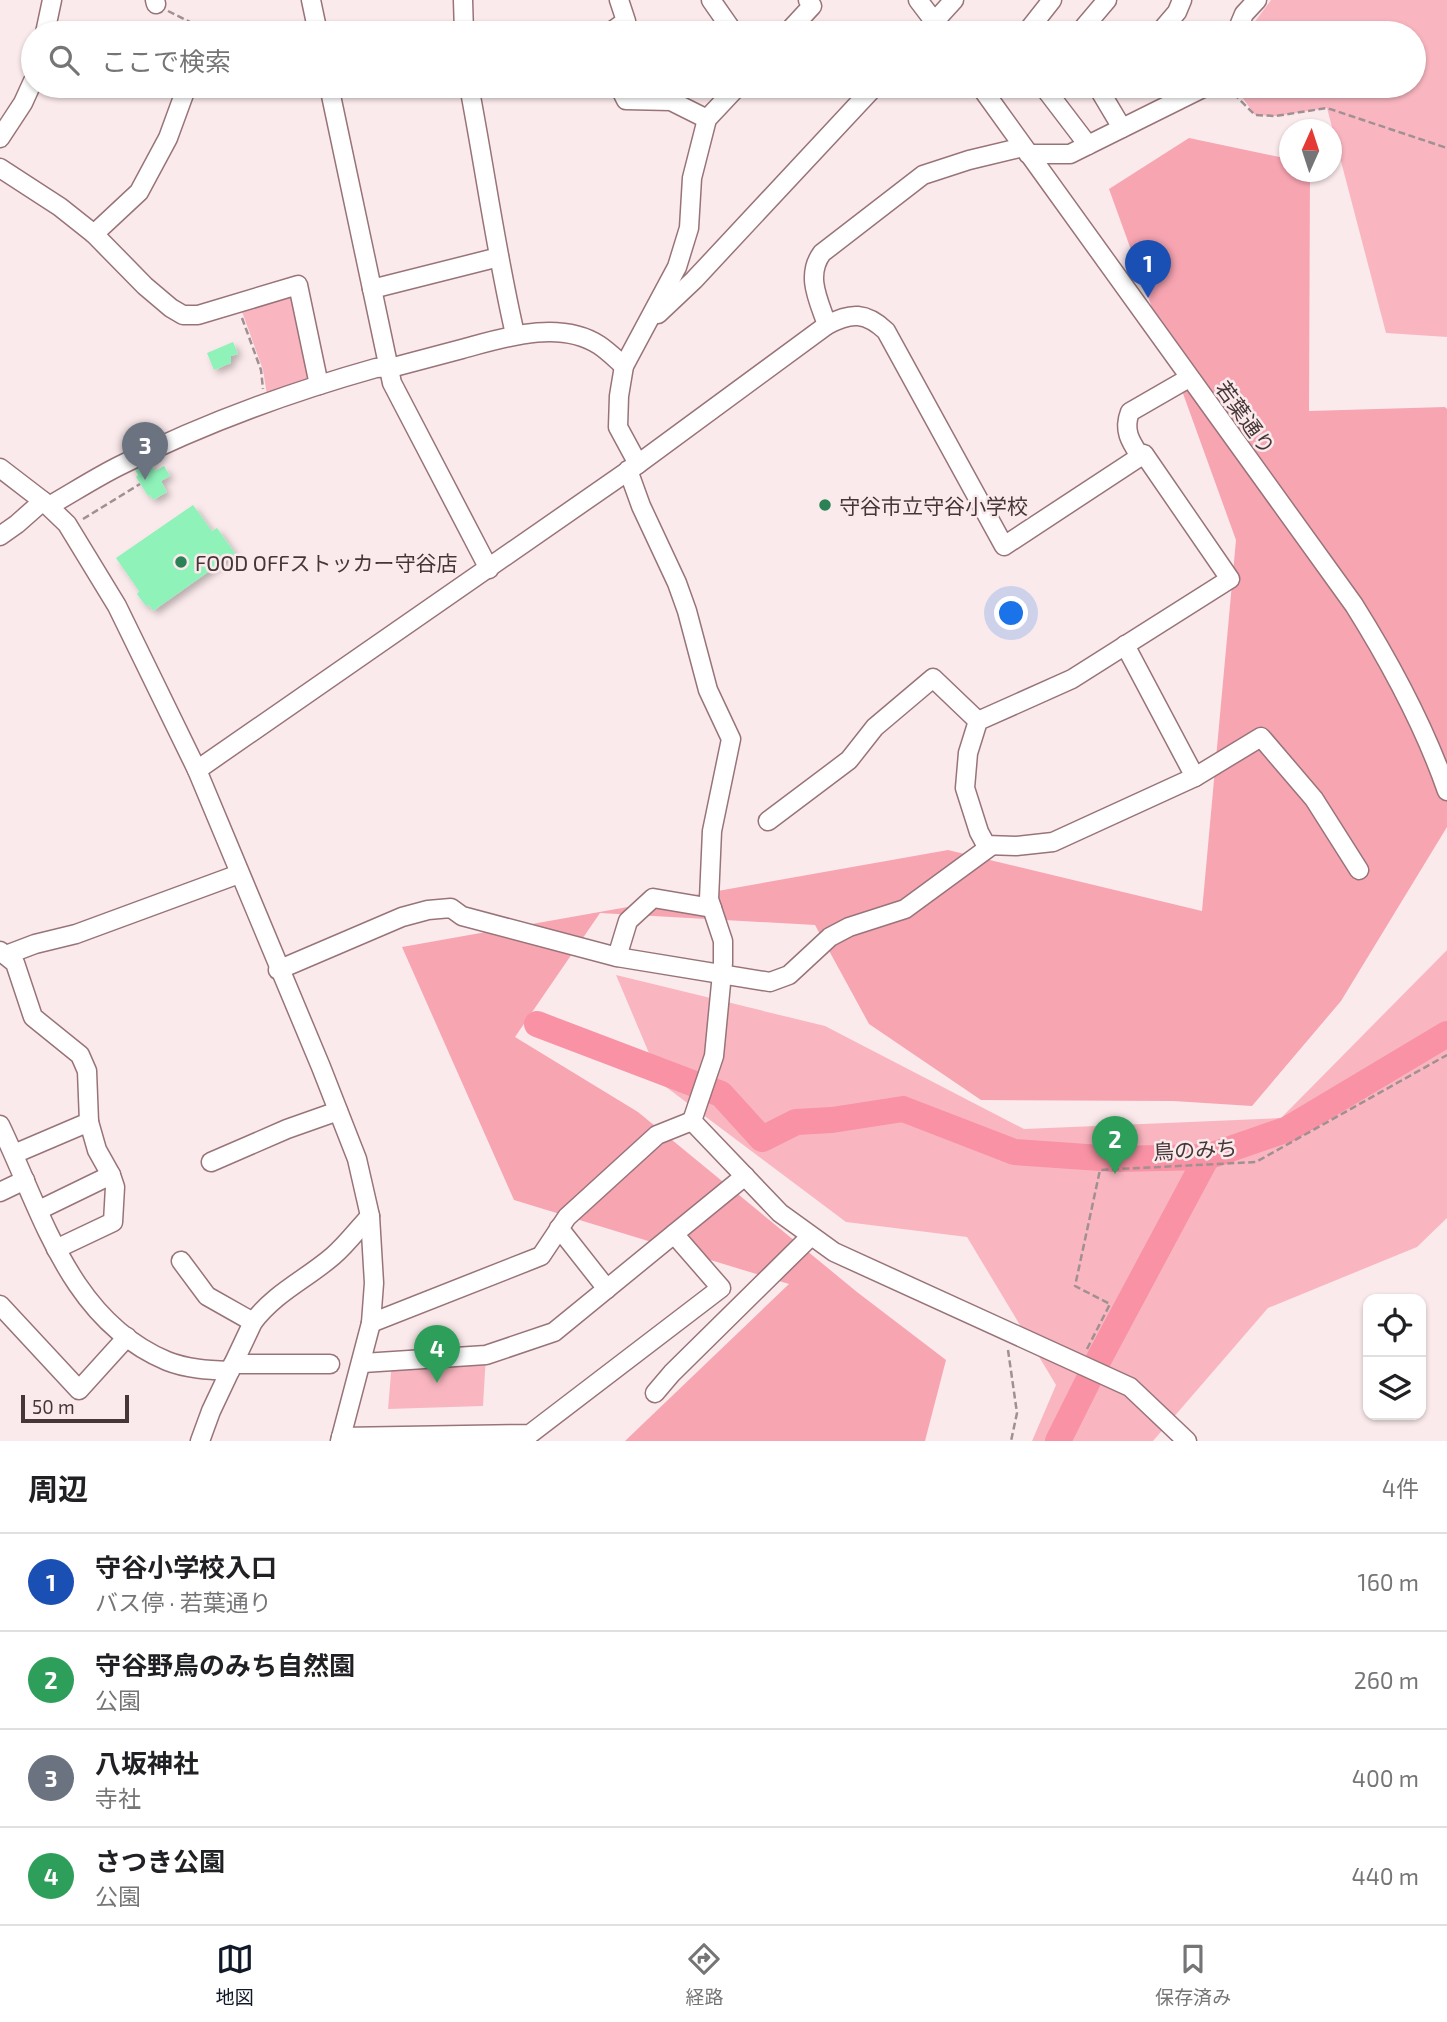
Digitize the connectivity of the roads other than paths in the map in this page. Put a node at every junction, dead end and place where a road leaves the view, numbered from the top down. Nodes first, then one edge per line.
1 (51, 0) edge
2 (311, 0) edge
3 (463, 0) edge
4 (618, 0) edge
5 (711, 0) edge
6 (808, 0) edge
7 (918, 0) edge
8 (954, 0) edge
9 (1052, 0) edge
10 (1107, 0) edge
11 (1182, 0) edge
12 (1257, 0) edge
13 (48, 21) edge
14 (315, 21) edge
15 (464, 21) edge
16 (626, 21) edge
17 (726, 21) edge
18 (798, 21) edge
19 (929, 21) edge
20 (940, 21) edge
21 (1035, 21) edge
22 (1089, 21) edge
23 (1169, 21) edge
24 (1241, 21) edge
25 (25, 98) edge
26 (183, 98) edge
27 (332, 98) edge
28 (471, 98) edge
29 (625, 98) edge
30 (727, 98) edge
31 (864, 98) edge
32 (988, 98) edge
33 (1052, 98) edge
34 (1104, 98) edge
35 (1183, 98) edge
36 (707, 119) junction
37 (1122, 128) junction
38 (0, 138) edge
39 (1088, 145) junction
40 (1026, 151) junction
41 (0, 168) edge
42 (94, 234) junction
43 (499, 257) junction
44 (372, 289) junction
45 (827, 325) junction
46 (644, 329) junction
47 (516, 334) junction
48 (624, 366) junction
49 (387, 367) junction
50 (1189, 378) junction
51 (319, 385) junction
52 (1140, 456) junction
53 (633, 467) junction
54 (0, 468) edge
55 (46, 503) junction
56 (0, 536) edge
57 (489, 569) junction
58 (1125, 645) junction
59 (978, 721) junction
60 (197, 770) junction
61 (1195, 777) junction
62 (1447, 791) edge
63 (768, 821) dead end
64 (990, 846) junction
65 (1359, 870) dead end
66 (239, 874) junction
67 (712, 908) junction
68 (3, 953) edge
69 (617, 957) junction
70 (278, 970) junction
71 (721, 973) junction
72 (338, 1111) junction
73 (692, 1121) junction
74 (89, 1122) junction
75 (0, 1125) edge
76 (14, 1154) junction
77 (211, 1162) dead end
78 (111, 1175) junction
79 (745, 1176) junction
80 (25, 1180) junction
81 (0, 1192) edge
82 (39, 1210) junction
83 (370, 1216) junction
84 (559, 1228) junction
85 (674, 1234) junction
86 (811, 1236) junction
87 (56, 1249) junction
88 (181, 1261) dead end
89 (607, 1289) junction
90 (0, 1306) edge
91 (254, 1322) junction
92 (371, 1323) junction
93 (127, 1337) junction
94 (363, 1363) dead end
95 (330, 1364) dead end
96 (232, 1368) junction
97 (655, 1393) dead end
98 (341, 1439) edge
99 (200, 1441) edge
100 (1187, 1441) edge

1 - 13 street
2 - 14 street
3 - 15 street
4 - 16 street
5 - 17 street
6 - 18 street
7 - 19 street
8 - 20 street
9 - 21 street
10 - 22 street
11 - 23 street
12 - 24 street
25 - 38 street
26 - 42 street
27 - 44 street
28 - 43 street
29 - 36 street
30 - 36 street
31 - 46 street
32 - 40 street, 若葉通り
33 - 39 street
34 - 37 street
35 - 37 street
36 - 46 street
37 - 39 street
39 - 40 street
40 - 45 street
40 - 50 street, 若葉通り
41 - 42 street
42 - 51 street
43 - 44 street
43 - 47 street
44 - 49 street
45 - 52 street
45 - 53 street
46 - 48 street
47 - 48 street
47 - 49 street
48 - 53 street
49 - 51 street
49 - 57 street
50 - 52 street
50 - 62 street, 若葉通り
51 - 55 street
52 - 58 street
53 - 57 street
53 - 67 street
54 - 55 street
55 - 56 street
55 - 60 street
57 - 60 street
58 - 59 street
58 - 61 street
59 - 63 street
59 - 64 street
60 - 66 street
61 - 64 street
61 - 65 street
64 - 71 street
66 - 68 street
66 - 70 street
67 - 69 street
67 - 71 street
68 - 74 street
69 - 70 street
69 - 71 street
70 - 72 street
71 - 73 street
72 - 77 street
72 - 83 street
73 - 79 street
73 - 84 street
74 - 76 street
74 - 78 street
75 - 76 street
76 - 80 street
78 - 82 street
78 - 87 street
79 - 85 street
79 - 86 street
80 - 81 street
80 - 82 street
82 - 87 street
83 - 91 street
83 - 92 street
84 - 89 street
84 - 92 street
85 - 89 street
85 - 98 street
86 - 97 street
86 - 100 street
87 - 93 street
88 - 91 street
89 - 94 street
90 - 93 street
91 - 96 street
92 - 98 street
93 - 96 street
95 - 96 street
96 - 99 street

